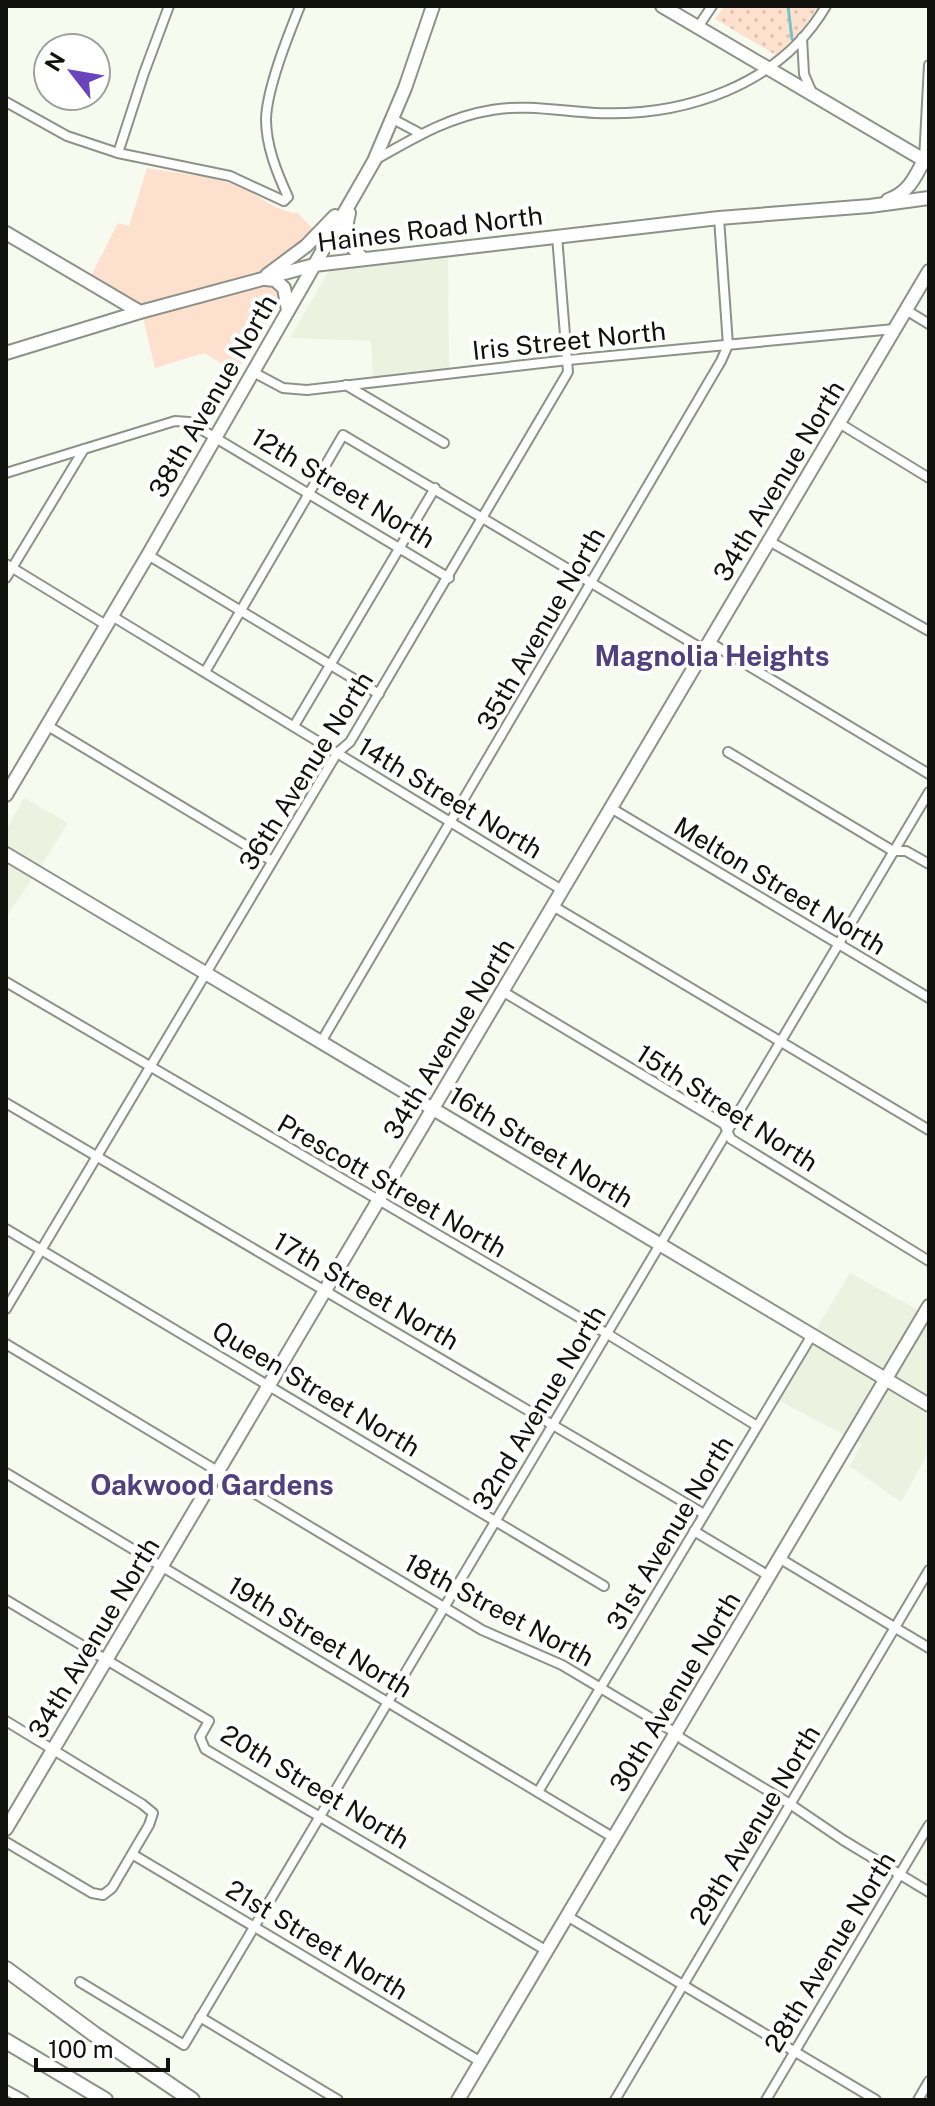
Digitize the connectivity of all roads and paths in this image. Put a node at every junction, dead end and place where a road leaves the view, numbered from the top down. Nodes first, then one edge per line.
1 (169, 6) edge
2 (300, 6) edge
3 (433, 6) edge
4 (662, 6) edge
5 (712, 6) edge
6 (826, 6) edge
7 (698, 27) junction
8 (802, 38) junction
9 (929, 65) edge
10 (767, 69) junction
11 (813, 96) junction
12 (6, 102) edge
13 (393, 119) junction
14 (421, 134) junction
15 (118, 153) junction
16 (374, 161) junction
17 (926, 162) edge
18 (929, 198) edge
19 (352, 199) junction
20 (870, 206) junction
21 (719, 218) junction
22 (6, 233) edge
23 (557, 236) junction
24 (363, 259) junction
25 (314, 265) junction
26 (929, 271) edge
27 (262, 279) junction
28 (906, 310) junction
29 (288, 311) junction
30 (140, 312) junction
31 (929, 324) edge
32 (894, 329) junction
33 (728, 345) junction
34 (6, 353) edge
35 (568, 360) junction
36 (253, 372) junction
37 (346, 385) junction
38 (839, 423) junction
39 (214, 436) junction
40 (444, 443) dead end
41 (84, 449) junction
42 (6, 473) edge
43 (929, 478) edge
44 (435, 488) junction
45 (309, 494) junction
46 (484, 517) junction
47 (769, 541) junction
48 (399, 548) junction
49 (148, 555) junction
50 (9, 566) edge
51 (6, 578) edge
52 (449, 578) junction
53 (590, 584) junction
54 (241, 611) junction
55 (109, 621) junction
56 (929, 631) edge
57 (706, 646) junction
58 (331, 665) junction
59 (205, 672) junction
60 (379, 694) junction
61 (48, 726) junction
62 (294, 726) junction
63 (728, 752) dead end
64 (337, 753) junction
65 (929, 774) edge
66 (929, 792) edge
67 (6, 795) edge
68 (611, 808) junction
69 (451, 822) junction
70 (893, 851) junction
71 (6, 854) edge
72 (272, 861) junction
73 (929, 864) edge
74 (562, 890) junction
75 (553, 906) junction
76 (838, 944) junction
77 (205, 973) junction
78 (6, 982) edge
79 (502, 991) junction
80 (929, 998) edge
81 (780, 1041) junction
82 (321, 1042) junction
83 (149, 1067) junction
84 (6, 1103) edge
85 (433, 1109) junction
86 (726, 1130) junction
87 (929, 1130) edge
88 (95, 1157) junction
89 (379, 1200) junction
90 (6, 1229) edge
91 (659, 1244) junction
92 (41, 1250) junction
93 (929, 1261) edge
94 (325, 1290) junction
95 (929, 1306) edge
96 (6, 1309) edge
97 (606, 1333) junction
98 (812, 1335) junction
99 (6, 1344) edge
100 (886, 1379) junction
101 (270, 1384) junction
102 (929, 1405) edge
103 (553, 1424) junction
104 (757, 1426) junction
105 (219, 1470) junction
106 (6, 1473) edge
107 (704, 1514) junction
108 (495, 1520) junction
109 (694, 1531) junction
110 (779, 1558) junction
111 (162, 1566) junction
112 (929, 1570) edge
113 (769, 1576) junction
114 (604, 1586) dead end
115 (6, 1600) edge
116 (444, 1608) junction
117 (895, 1628) junction
118 (929, 1648) edge
119 (107, 1659) junction
120 (601, 1687) junction
121 (388, 1701) junction
122 (6, 1721) edge
123 (676, 1733) junction
124 (53, 1750) junction
125 (538, 1792) junction
126 (790, 1804) junction
127 (320, 1815) junction
128 (929, 1825) edge
129 (6, 1829) edge
130 (614, 1838) junction
131 (6, 1842) edge
132 (132, 1854) junction
133 (900, 1874) junction
134 (929, 1892) edge
135 (567, 1916) junction
136 (254, 1926) junction
137 (547, 1951) junction
138 (6, 1969) edge
139 (80, 1982) dead end
140 (683, 1985) junction
141 (200, 2017) junction
142 (6, 2041) edge
143 (795, 2051) junction
144 (481, 2062) junction
145 (929, 2081) edge
146 (6, 2090) edge
147 (463, 2098) edge
148 (24, 2100) edge
149 (105, 2100) edge
150 (192, 2100) edge
151 (338, 2100) edge
152 (615, 2100) edge
153 (766, 2100) edge
154 (876, 2100) edge
155 (918, 2100) edge

1 - 15 street
2 - 15 street
3 - 13 street, 38th Avenue North
4 - 7 street
5 - 7 street
6 - 8 street
7 - 10 street
8 - 10 street
8 - 11 street
9 - 17 street
10 - 11 street
10 - 14 street
11 - 17 street
12 - 15 street
13 - 14 street
13 - 16 street, 38th Avenue North
14 - 16 street
16 - 19 street, 38th Avenue North
17 - 20 street, Haines Road North
18 - 20 street, Haines Road North
19 - 24 street
19 - 25 street, 38th Avenue North
19 - 27 street
20 - 21 street, Haines Road North
21 - 23 street, Haines Road North
21 - 33 street
22 - 30 street
23 - 24 street, Haines Road North
23 - 35 street, 36th Avenue North
24 - 25 street, Haines Road North
25 - 27 street, Haines Road North
25 - 29 street, 38th Avenue North
26 - 28 street, 34th Avenue North
27 - 29 street
27 - 30 street, Haines Road North
28 - 31 street
28 - 32 street, 34th Avenue North
29 - 36 street, 38th Avenue North
30 - 34 street, Haines Road North
32 - 33 street, Iris Street North
32 - 38 street, 34th Avenue North
33 - 35 street, Iris Street North
33 - 53 street, 35th Avenue North
35 - 37 street, Iris Street North
35 - 46 street, 36th Avenue North
36 - 37 street, Iris Street North
36 - 39 street, 38th Avenue North
37 - 40 street
38 - 43 street
38 - 47 street, 34th Avenue North
39 - 41 street
39 - 45 street, 12th Street North
39 - 49 street, 38th Avenue North
41 - 42 street
41 - 50 street
44 - 45 street
44 - 46 street
44 - 48 street
45 - 48 street, 12th Street North
45 - 54 street
46 - 52 street, 36th Avenue North
46 - 53 street
47 - 56 street
47 - 57 street, 34th Avenue North
48 - 52 street, 12th Street North
48 - 58 street
49 - 54 street
49 - 55 street, 38th Avenue North
50 - 51 street
50 - 55 street, 14th Street North
52 - 60 street, 36th Avenue North
53 - 57 street
53 - 69 street, 35th Avenue North
54 - 58 street
54 - 59 street
55 - 59 street, 14th Street North
55 - 61 street, 38th Avenue North
57 - 65 street
57 - 68 street, 34th Avenue North
58 - 60 street
58 - 62 street
59 - 62 street, 14th Street North
60 - 64 street, 36th Avenue North
61 - 67 street, 38th Avenue North
61 - 72 street
62 - 64 street, 14th Street North
63 - 70 street
64 - 69 street, 14th Street North
64 - 72 street, 36th Avenue North
66 - 70 street, 32nd Avenue North
68 - 74 street, 34th Avenue North
68 - 76 street, Melton Street North
69 - 74 street, 14th Street North
69 - 82 street, 35th Avenue North
70 - 73 street
70 - 76 street, 32nd Avenue North
71 - 77 street, 16th Street North
72 - 77 street, 36th Avenue North
74 - 75 street, 34th Avenue North
75 - 79 street, 34th Avenue North
75 - 81 street
76 - 80 street, Melton Street North
76 - 81 street, 32nd Avenue North
77 - 82 street, 16th Street North
77 - 83 street, 36th Avenue North
78 - 83 street, Prescott Street North
79 - 85 street, 34th Avenue North
79 - 86 street, 15th Street North
81 - 86 street, 32nd Avenue North
81 - 87 street
82 - 85 street, 16th Street North
83 - 88 street, 36th Avenue North
83 - 89 street, Prescott Street North
84 - 88 street, 17th Street North
85 - 89 street, 34th Avenue North
85 - 91 street, 16th Street North
86 - 91 street, 32nd Avenue North
86 - 93 street, 15th Street North
88 - 92 street, 36th Avenue North
88 - 94 street, 17th Street North
89 - 94 street, 34th Avenue North
89 - 97 street, Prescott Street North
90 - 92 street, Queen Street North
91 - 97 street, 32nd Avenue North
91 - 98 street, 16th Street North
92 - 96 street, 36th Avenue North
92 - 101 street, Queen Street North
94 - 101 street, 34th Avenue North
94 - 103 street, 17th Street North
95 - 100 street, 30th Avenue North
97 - 103 street, 32nd Avenue North
97 - 104 street, Prescott Street North
98 - 100 street, 16th Street North
98 - 104 street, 31st Avenue North
99 - 105 street, 18th Street North
100 - 102 street, 16th Street North
100 - 110 street, 30th Avenue North
101 - 105 street, 34th Avenue North
101 - 108 street, Queen Street North
103 - 107 street, 17th Street North
103 - 108 street, 32nd Avenue North
104 - 107 street, 31st Avenue North
105 - 111 street, 34th Avenue North
105 - 116 street, 18th Street North
106 - 111 street, 19th Street North
107 - 109 street, 31st Avenue North
108 - 114 street, Queen Street North
108 - 116 street, 32nd Avenue North
109 - 113 street
109 - 120 street, 31st Avenue North
110 - 113 street, 30th Avenue North
110 - 117 street
111 - 119 street, 34th Avenue North
111 - 121 street, 19th Street North
112 - 117 street, 29th Avenue North
113 - 123 street, 30th Avenue North
115 - 119 street, 20th Street North
116 - 120 street, 18th Street North
116 - 121 street, 32nd Avenue North
117 - 118 street
117 - 126 street, 29th Avenue North
119 - 124 street, 34th Avenue North
119 - 127 street, 20th Street North
120 - 123 street, 18th Street North
120 - 125 street, 31st Avenue North
121 - 125 street, 19th Street North
121 - 127 street, 32nd Avenue North
122 - 124 street
123 - 126 street, 18th Street North
123 - 130 street, 30th Avenue North
124 - 129 street, 34th Avenue North
124 - 132 street
125 - 130 street, 19th Street North
126 - 133 street, 18th Street North
126 - 140 street, 29th Avenue North
127 - 136 street, 32nd Avenue North
127 - 137 street, 20th Street North
128 - 133 street, 28th Avenue North
130 - 135 street, 30th Avenue North
131 - 132 street
132 - 136 street, 21st Street North
133 - 134 street, 18th Street North
133 - 143 street, 28th Avenue North
135 - 137 street, 30th Avenue North
135 - 140 street
136 - 141 street, 32nd Avenue North
136 - 144 street, 21st Street North
137 - 144 street, 30th Avenue North
138 - 150 highway
139 - 141 street, 32nd Avenue North
140 - 143 street
140 - 152 street, 29th Avenue North
141 - 151 street
142 - 149 highway
143 - 153 street, 28th Avenue North
143 - 154 street
144 - 147 street, 30th Avenue North
145 - 155 street
146 - 148 street

